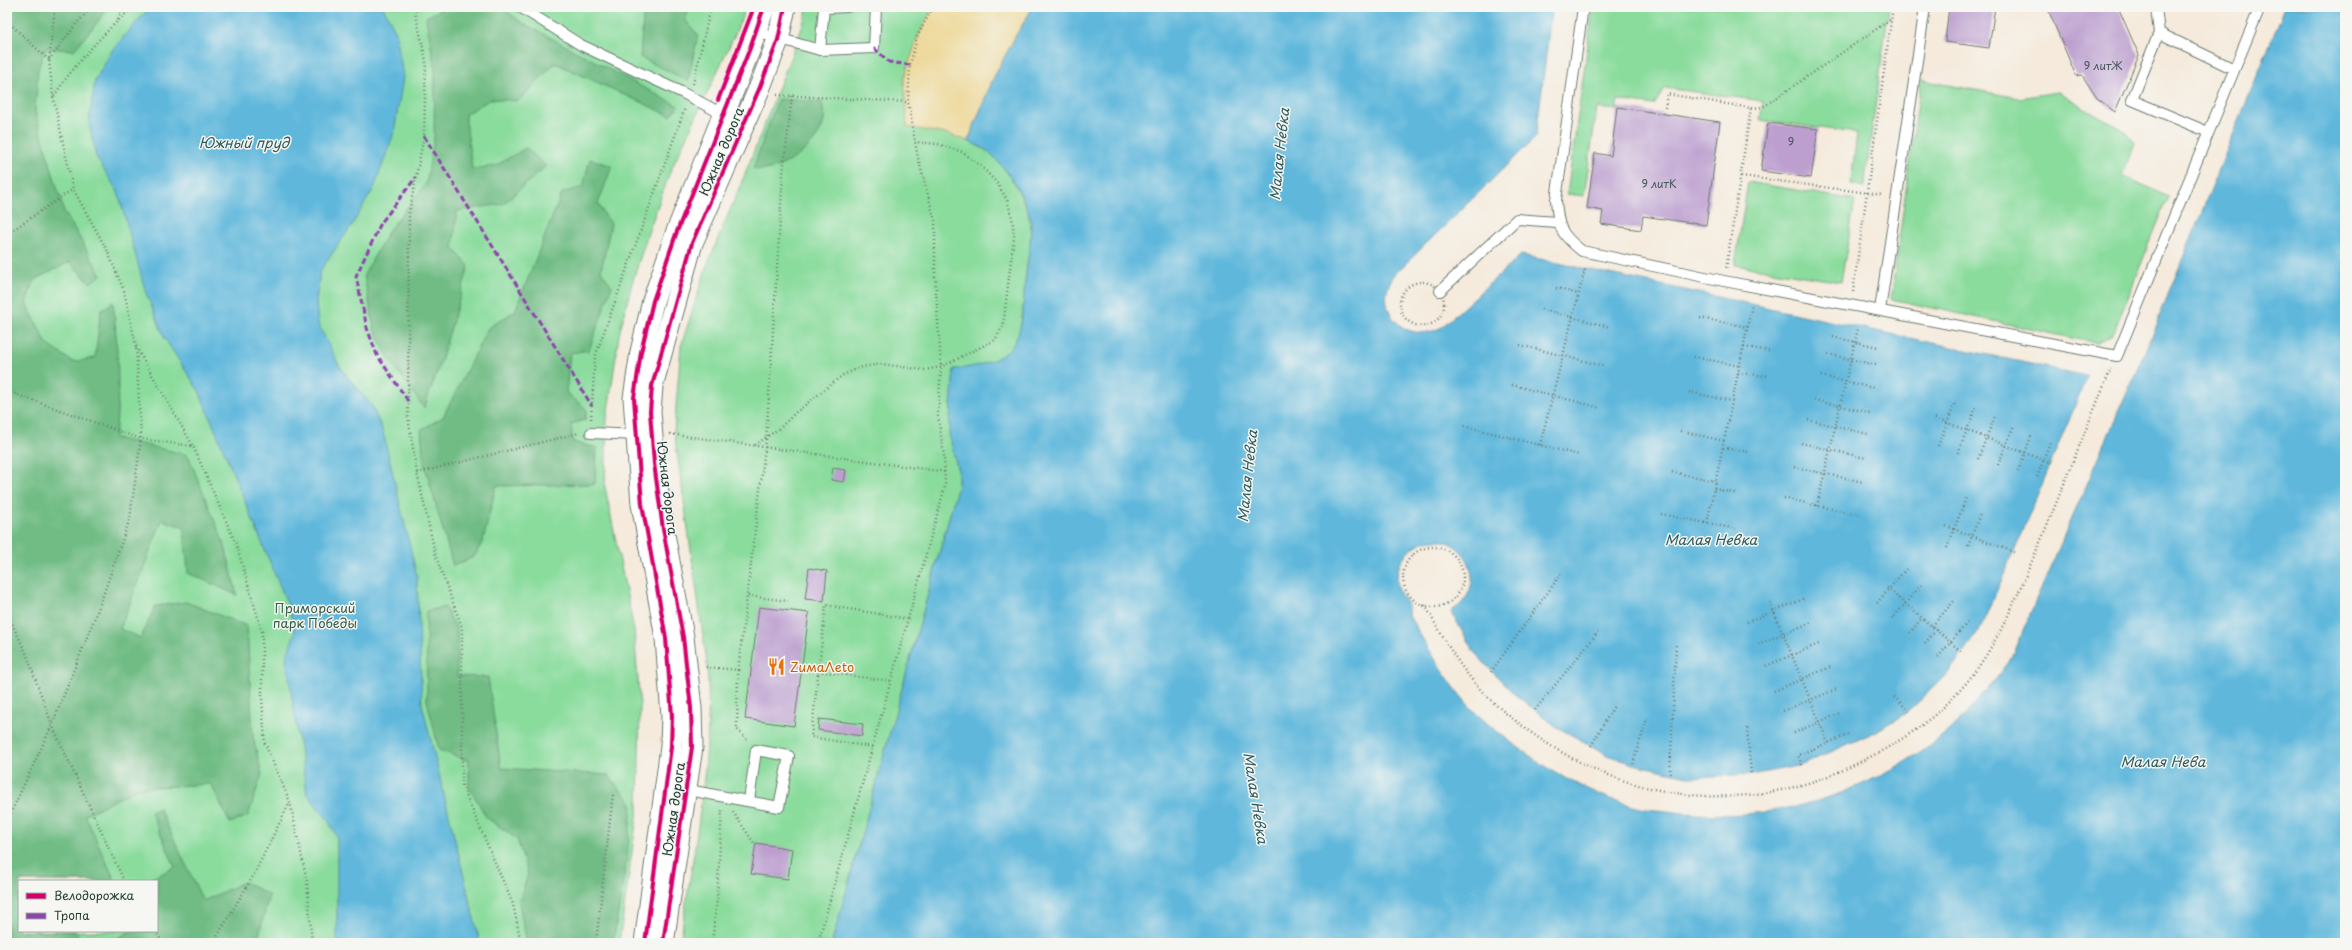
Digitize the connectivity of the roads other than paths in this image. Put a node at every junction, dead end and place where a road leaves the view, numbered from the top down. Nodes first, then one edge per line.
1 (520, 7) edge
2 (764, 7) edge
3 (785, 7) edge
4 (847, 7) edge
5 (876, 7) edge
6 (1583, 7) edge
7 (1925, 7) edge
8 (2156, 7) edge
9 (2260, 7) edge
10 (756, 32) junction
11 (2158, 33) junction
12 (778, 40) junction
13 (820, 50) junction
14 (2234, 69) junction
15 (724, 115) junction
16 (743, 125) junction
17 (2208, 132) junction
18 (1558, 222) junction
19 (1440, 291) road end
20 (1880, 310) junction
21 (591, 433) road end
22 (652, 434) junction
23 (676, 788) junction
24 (749, 801) junction
25 (645, 943) edge
26 (663, 943) edge

1 - 15 lane
2 - 10 street, Южная дорога
3 - 12 street, Южная дорога
4 - 13 lane
5 - 13 lane
6 - 18 lane
7 - 20 lane
8 - 11 lane
9 - 14 lane
10 - 12 lane
10 - 15 street, Южная дорога
11 - 14 lane
11 - 17 lane
12 - 13 lane
12 - 16 street, Южная дорога
14 - 17 lane
15 - 16 lane
15 - 22 street, Южная дорога
16 - 22 street, Южная дорога
17 - 20 lane
18 - 19 lane
18 - 20 lane
21 - 22 lane
22 - 23 street, Южная дорога
23 - 24 lane
23 - 25 street, Южная дорога
23 - 26 street, Южная дорога
24 - 24 lane

